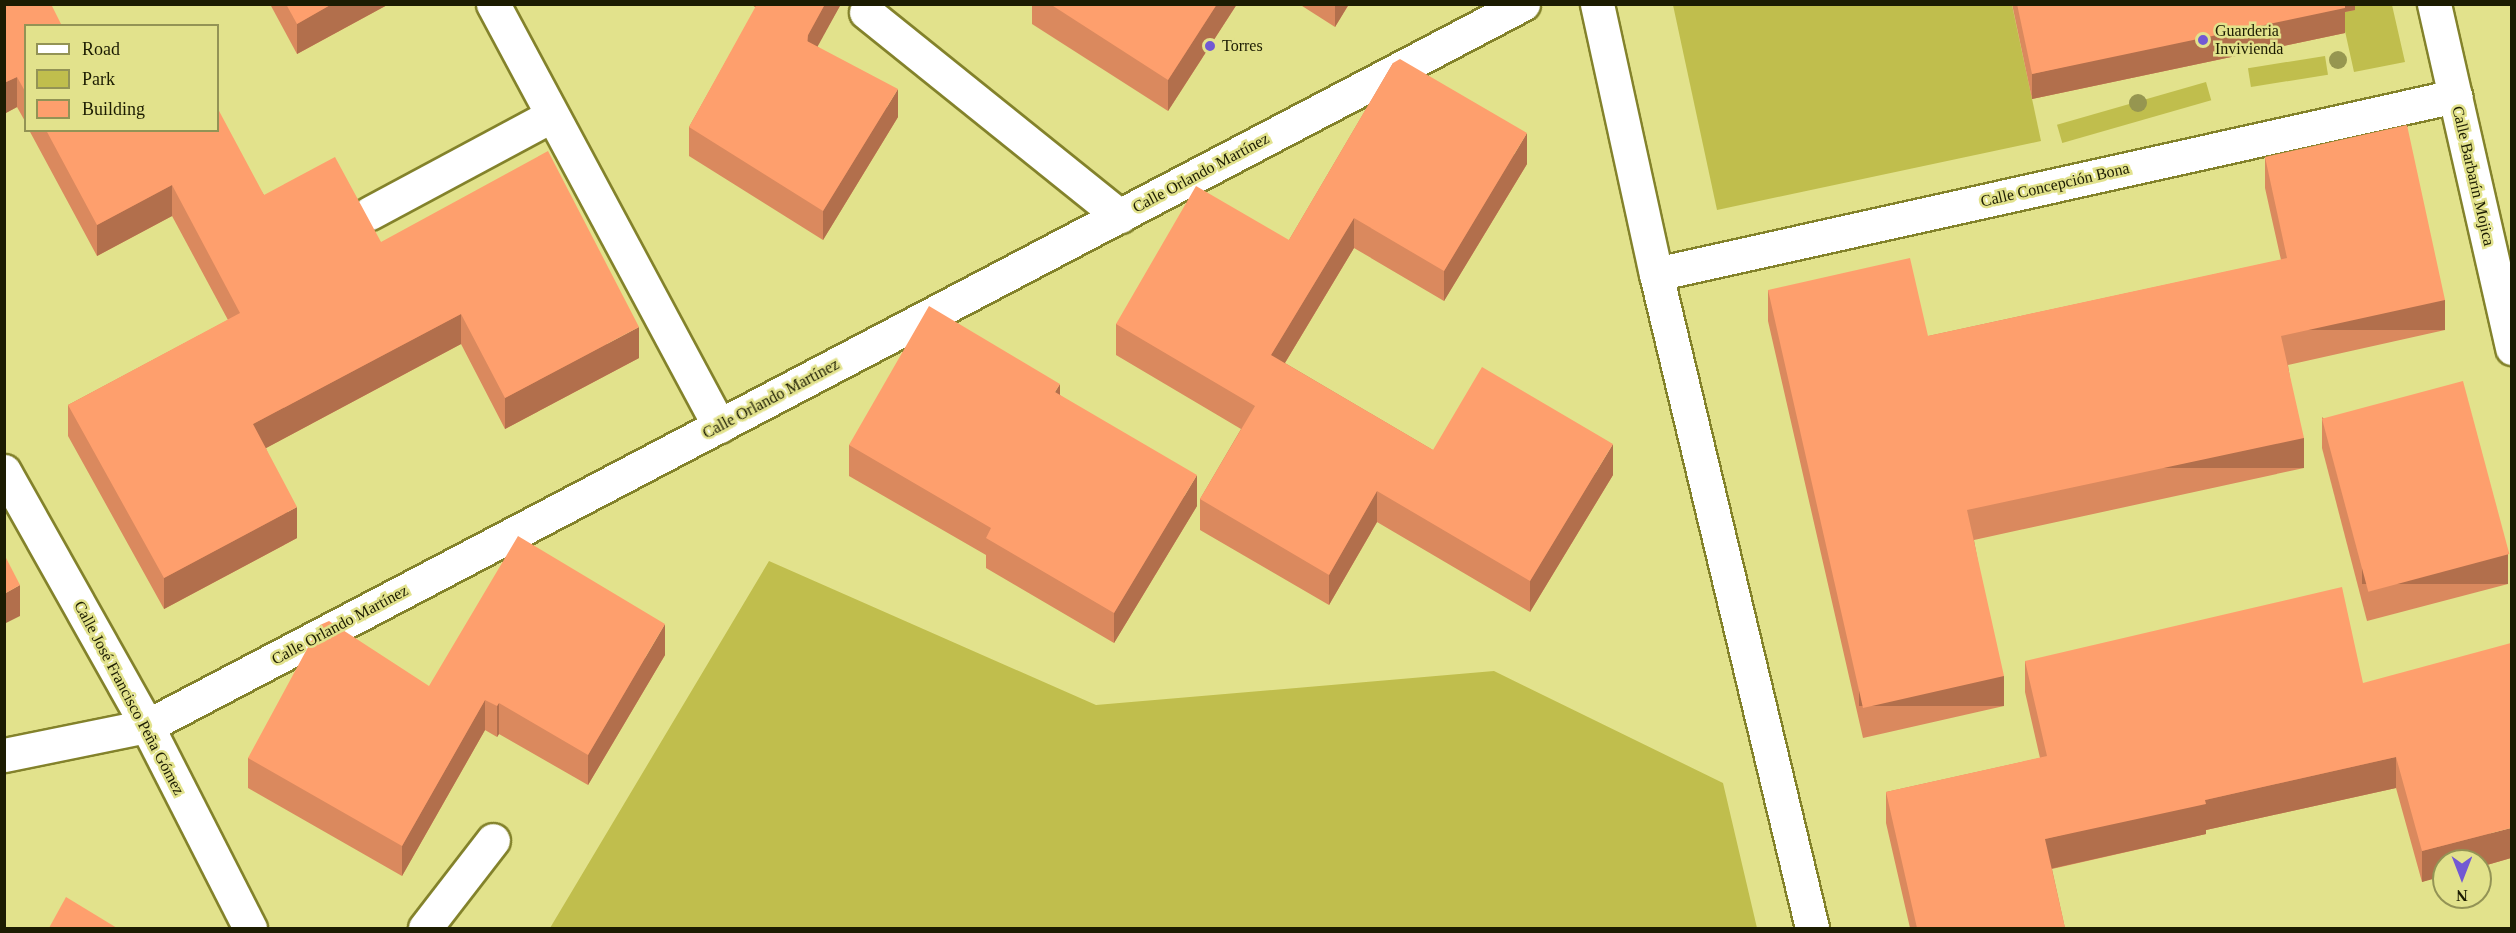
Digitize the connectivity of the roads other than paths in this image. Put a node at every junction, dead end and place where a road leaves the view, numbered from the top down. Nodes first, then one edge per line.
1 (493, 4) edge
2 (1523, 4) edge
3 (1596, 4) edge
4 (2434, 4) edge
5 (866, 12) dead end
6 (2455, 96) junction
7 (551, 116) junction
8 (370, 213) dead end
9 (1120, 216) junction
10 (1656, 274) junction
11 (2509, 331) edge
12 (719, 426) junction
13 (4, 471) edge
14 (147, 726) junction
15 (4, 755) edge
16 (493, 840) dead end
17 (250, 928) edge
18 (425, 928) edge
19 (1812, 928) edge

1 - 7 street
2 - 9 street, Calle Orlando Martínez
3 - 10 street
4 - 6 street, Calle Barbarín Mojica
5 - 9 street
6 - 10 street, Calle Concepción Bona
6 - 11 street, Calle Barbarín Mojica
7 - 8 street
7 - 12 street
9 - 12 street, Calle Orlando Martínez
10 - 19 street
12 - 14 street, Calle Orlando Martínez
13 - 14 street, Calle José Francisco Peña Gómez
14 - 15 street, Calle Orlando Martínez
14 - 17 street, Calle José Francisco Peña Gómez
16 - 18 street

